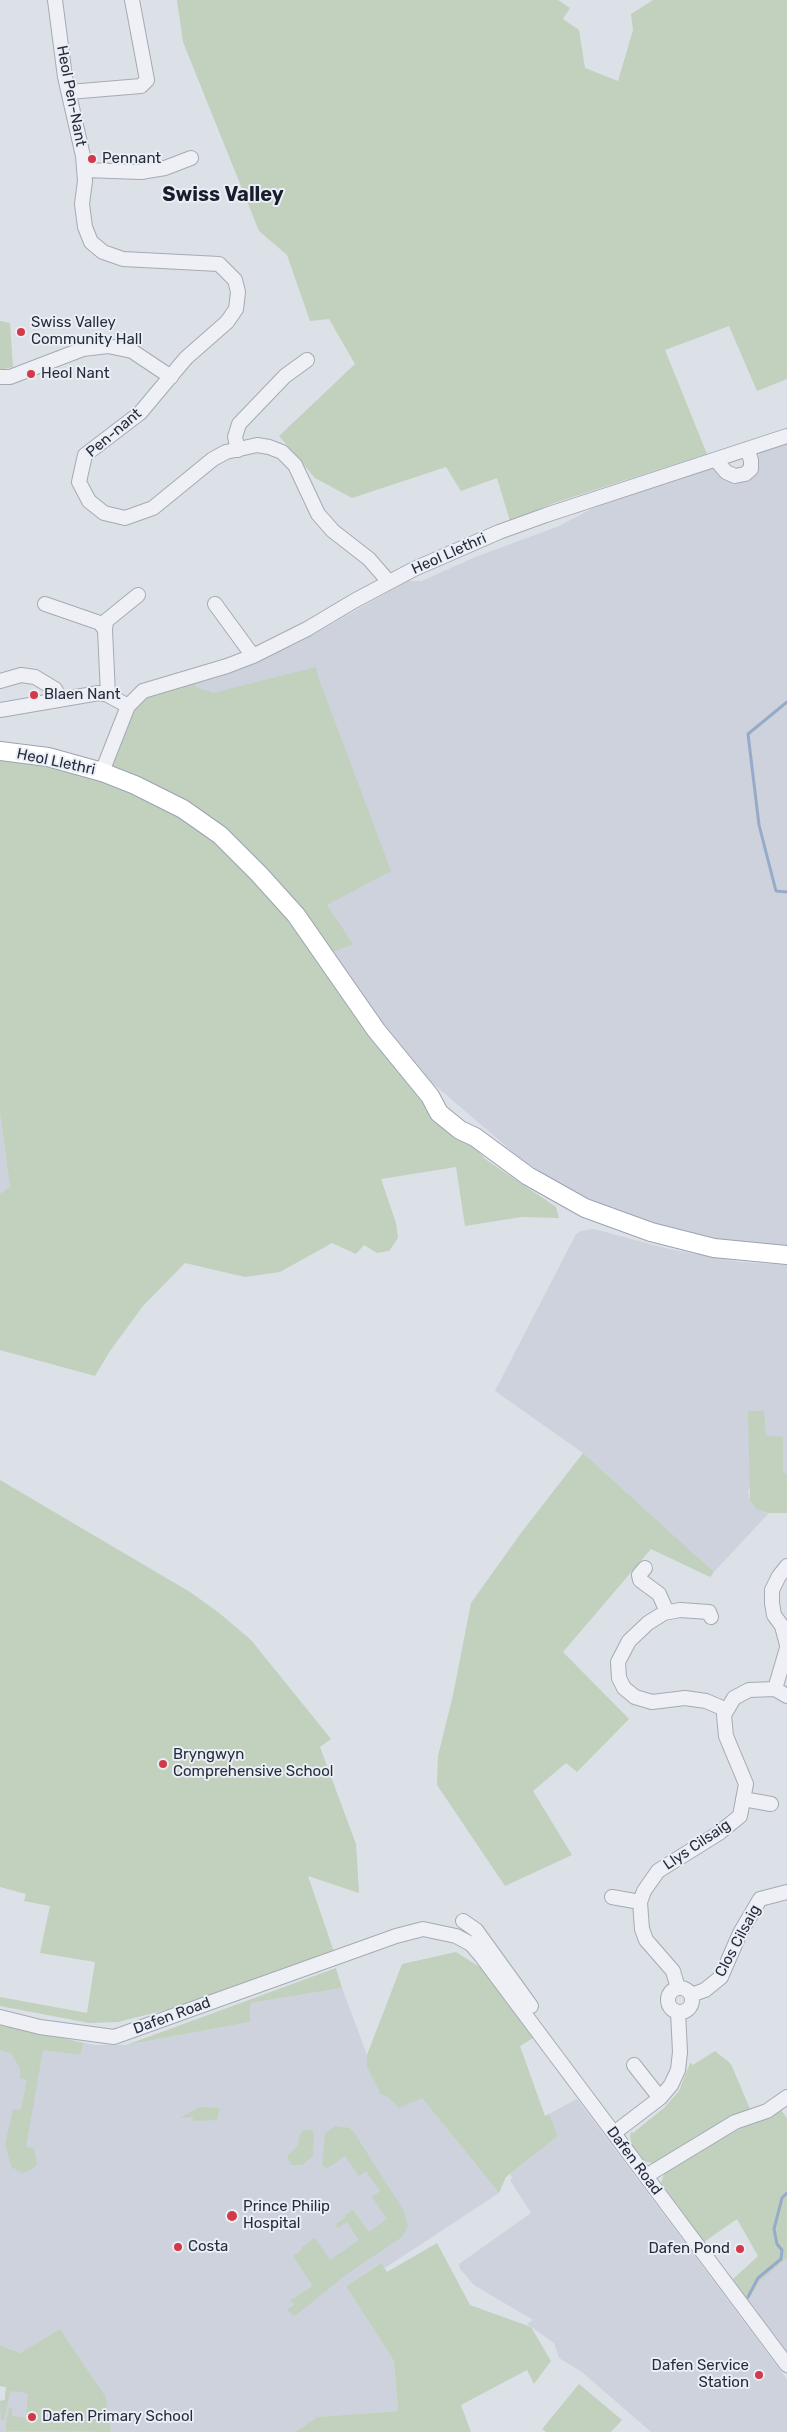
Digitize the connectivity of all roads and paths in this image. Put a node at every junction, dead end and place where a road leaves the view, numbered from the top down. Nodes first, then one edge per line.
1 (55, 0) edge
2 (132, 0) edge
3 (68, 92) junction
4 (191, 158) dead end
5 (85, 170) junction
6 (307, 360) dead end
7 (0, 377) edge
8 (171, 377) junction
9 (787, 436) edge
10 (747, 449) junction
11 (238, 450) junction
12 (716, 460) junction
13 (389, 582) junction
14 (138, 595) dead end
15 (45, 604) dead end
16 (215, 604) dead end
17 (105, 630) junction
18 (253, 656) junction
19 (0, 680) edge
20 (108, 695) junction
21 (61, 699) junction
22 (128, 706) junction
23 (0, 710) edge
24 (0, 751) edge
25 (102, 772) junction
26 (787, 1255) edge
27 (787, 1566) edge
28 (645, 1568) dead end
29 (667, 1612) junction
30 (711, 1617) dead end
31 (787, 1647) edge
32 (781, 1692) edge
33 (727, 1710) junction
34 (744, 1799) junction
35 (771, 1804) dead end
36 (787, 1892) edge
37 (612, 1897) dead end
38 (640, 1902) junction
39 (463, 1922) dead end
40 (678, 1988) junction
41 (691, 1995) junction
42 (678, 2012) junction
43 (0, 2018) edge
44 (543, 2039) junction
45 (634, 2065) dead end
46 (787, 2097) edge
47 (660, 2098) junction
48 (614, 2133) junction
49 (646, 2176) junction
50 (787, 2365) edge

1 - 3 street, Heol Pen-Nant
2 - 3 street
3 - 5 street, Heol Pen-Nant
4 - 5 street
5 - 8 street, Heol Pen-Nant
6 - 11 street
7 - 8 street
8 - 11 street, Pen-nant
9 - 10 street, Heol Llethri
10 - 12 street, Heol Llethri
10 - 12 street
11 - 13 street, Pen-nant
12 - 13 street, Heol Llethri
13 - 18 street, Heol Llethri
14 - 17 street
15 - 17 street
16 - 18 street
17 - 20 street
18 - 22 street, Heol Llethri
19 - 21 street
20 - 21 street
20 - 22 street
21 - 23 street
22 - 25 street, Heol Llethri
24 - 25 main road, Heol Llethri
25 - 26 main road
27 - 31 street
28 - 29 street
29 - 30 street
29 - 33 street
31 - 32 street
32 - 33 street
33 - 34 street, Llys Cilsaig
34 - 35 street
34 - 38 street, Llys Cilsaig
36 - 41 street, Clos Cilsaig
37 - 38 street
38 - 40 street
39 - 44 street
40 - 41 street
40 - 42 street
41 - 42 street
42 - 47 street
43 - 44 street, Dafen Road
44 - 48 street, Dafen Road
45 - 47 street
46 - 49 street
47 - 48 street
48 - 49 street, Dafen Road
49 - 50 street, Dafen Road

